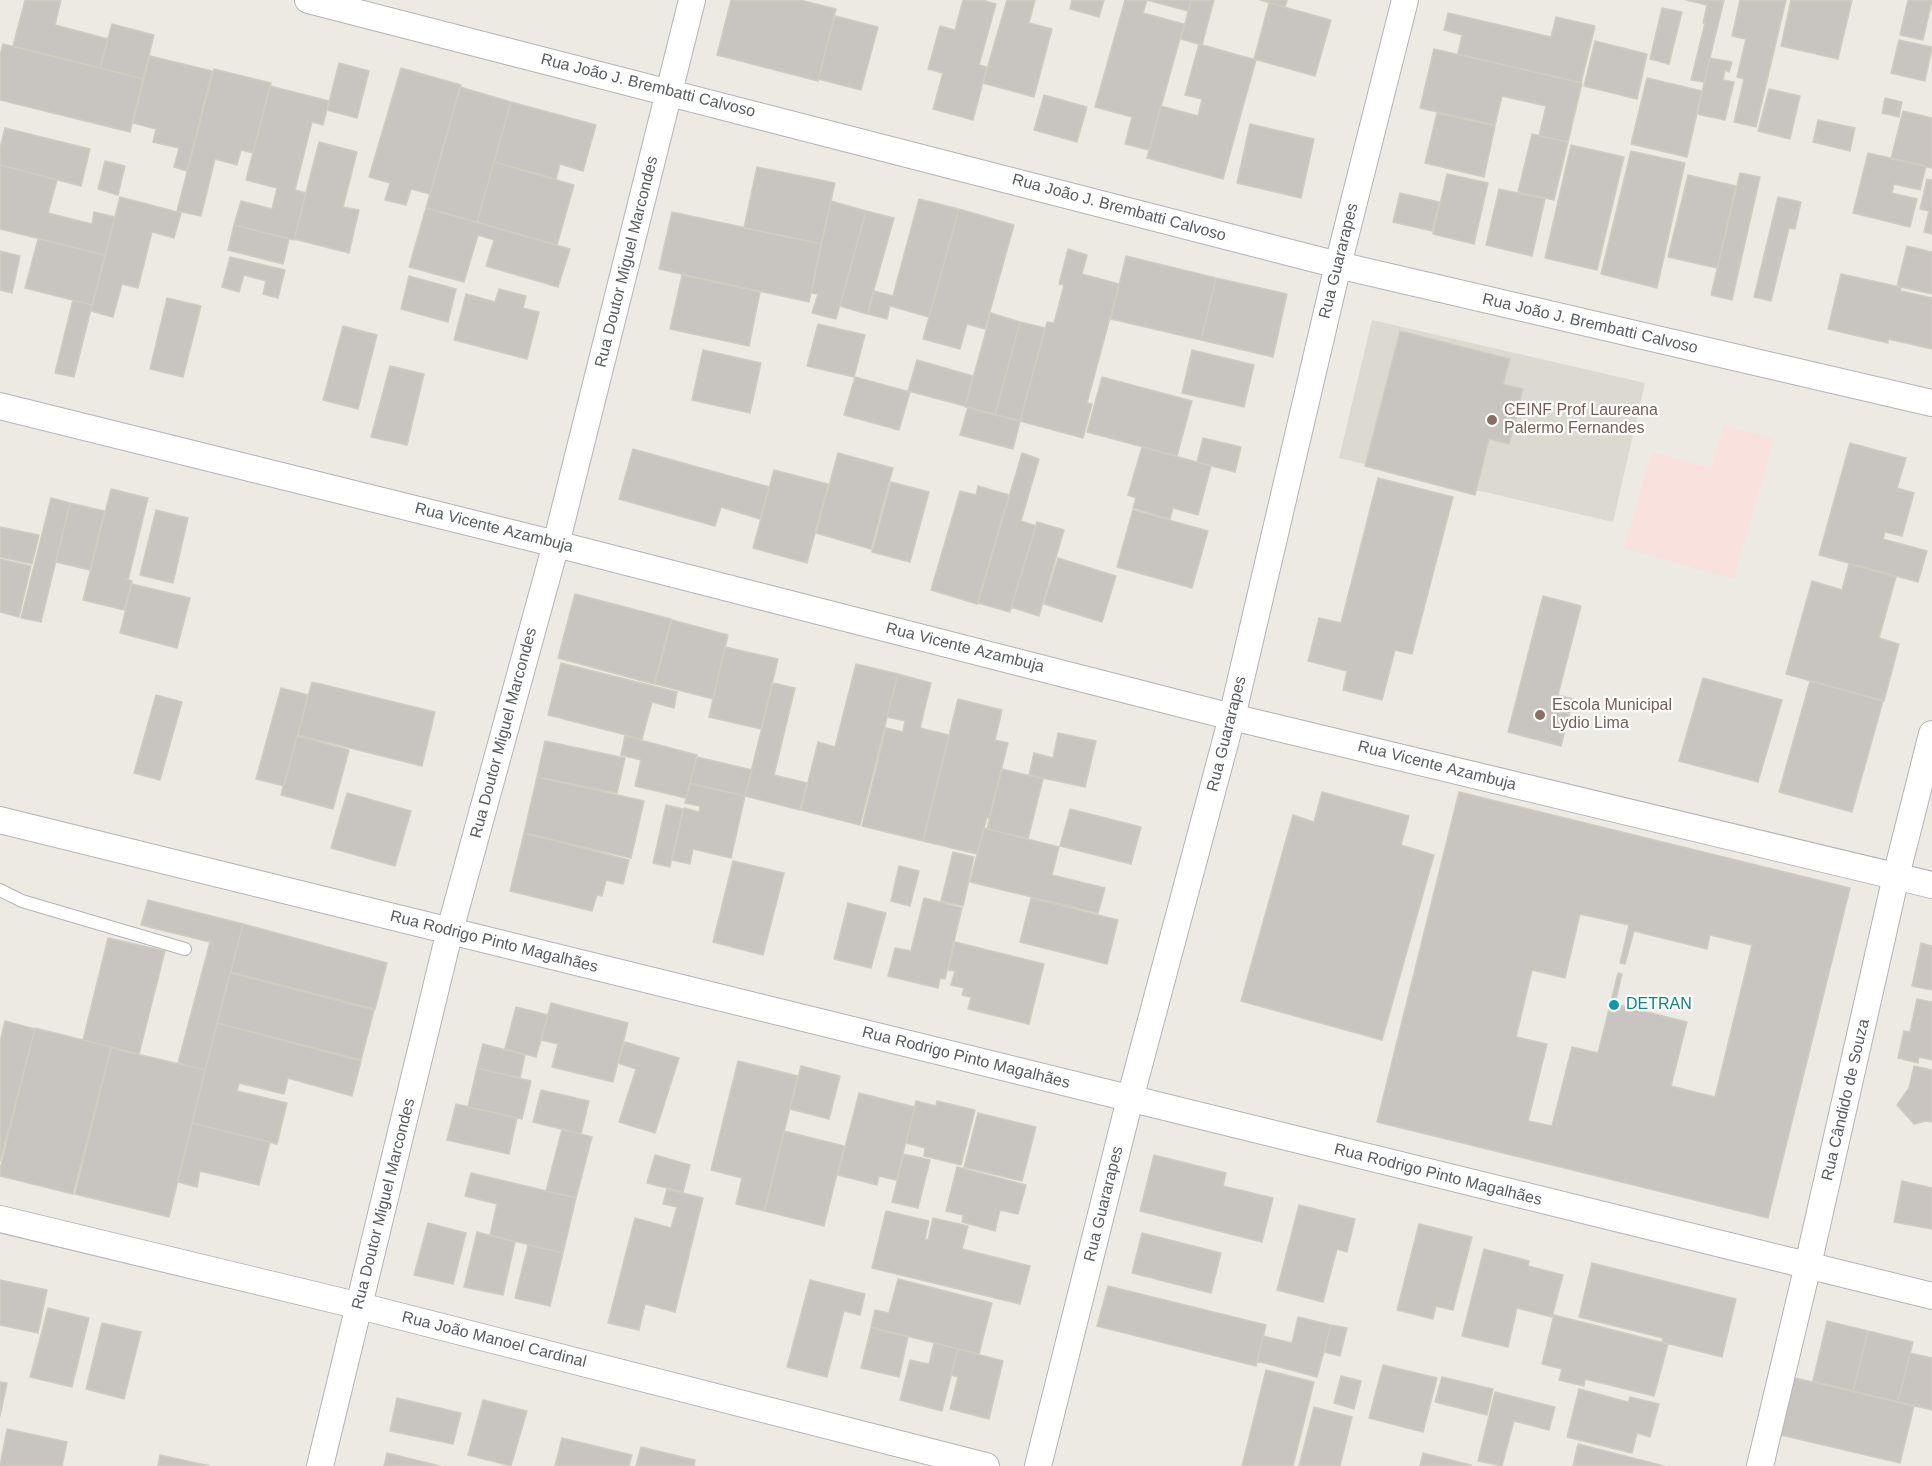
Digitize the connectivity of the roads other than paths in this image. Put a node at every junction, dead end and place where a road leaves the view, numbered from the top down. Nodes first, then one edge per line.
1 (308, 0) edge
2 (692, 0) edge
3 (1405, 0) edge
4 (670, 92) junction
5 (1338, 265) junction
6 (1932, 404) edge
7 (0, 406) edge
8 (556, 544) junction
9 (1232, 717) junction
10 (1932, 734) edge
11 (0, 820) edge
12 (1896, 876) junction
13 (1932, 885) edge
14 (0, 890) edge
15 (450, 930) junction
16 (184, 949) dead end
17 (1130, 1099) junction
18 (0, 1219) edge
19 (1808, 1266) junction
20 (1932, 1296) edge
21 (360, 1306) junction
22 (320, 1466) edge
23 (986, 1466) edge
24 (1038, 1466) edge
25 (1760, 1466) edge

1 - 4 street, Rua João J. Brembatti Calvoso
2 - 4 street, Rua Doutor Miguel Marcondes
3 - 5 street, Rua Guararapes
4 - 5 street, Rua João J. Brembatti Calvoso
4 - 8 street, Rua Doutor Miguel Marcondes
5 - 6 street, Rua João J. Brembatti Calvoso
5 - 9 street, Rua Guararapes
7 - 8 street, Rua Vicente Azambuja
8 - 9 street, Rua Vicente Azambuja
8 - 15 street, Rua Doutor Miguel Marcondes
9 - 12 street, Rua Vicente Azambuja
9 - 17 street, Rua Guararapes
10 - 12 street, Rua Cândido de Souza
11 - 15 street, Rua Rodrigo Pinto Magalhães
12 - 13 street, Rua Vicente Azambuja
12 - 19 street, Rua Cândido de Souza
14 - 16 lane
15 - 17 street, Rua Rodrigo Pinto Magalhães
15 - 21 street, Rua Doutor Miguel Marcondes
17 - 19 street, Rua Rodrigo Pinto Magalhães
17 - 24 street, Rua Guararapes
18 - 21 street, Rua João Manoel Cardinal
19 - 20 street, Rua Rodrigo Pinto Magalhães
19 - 25 street, Rua Cândido de Souza
21 - 22 street, Rua Doutor Miguel Marcondes
21 - 23 street, Rua João Manoel Cardinal

